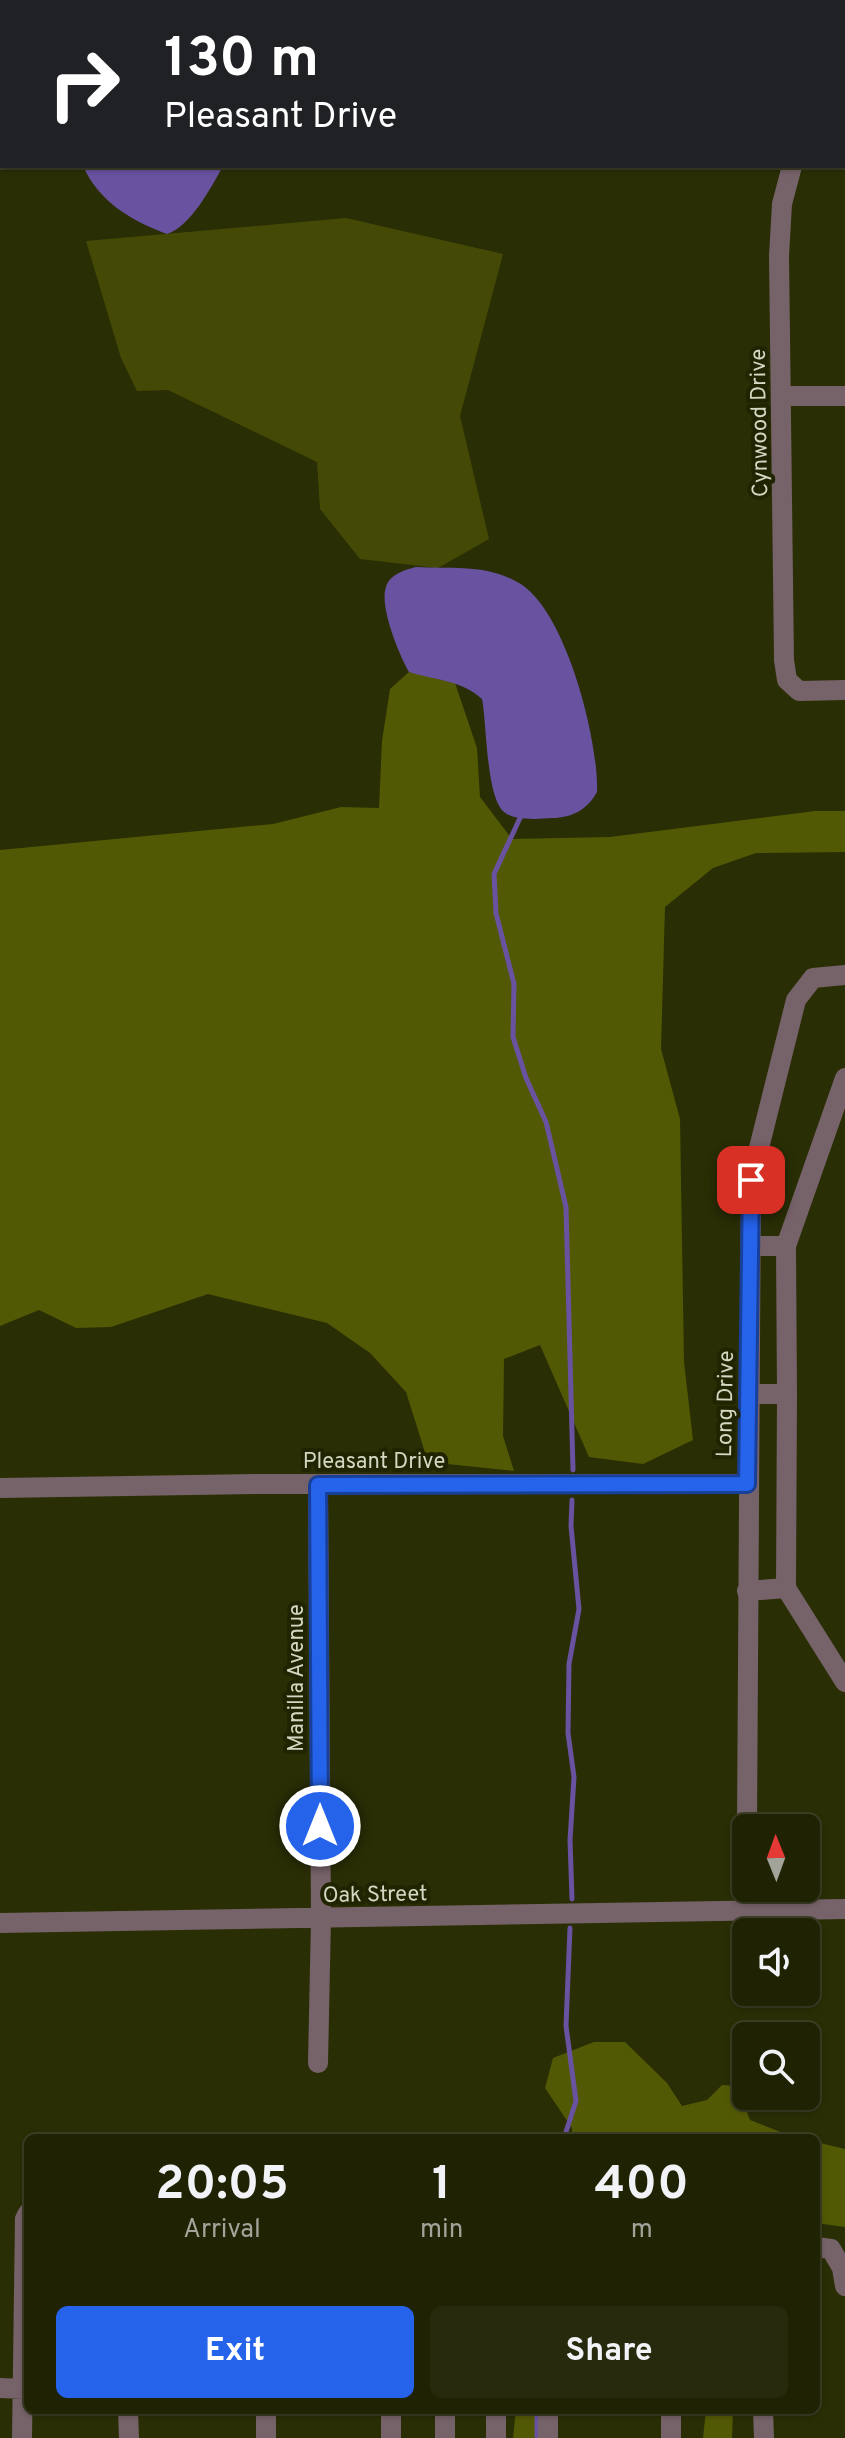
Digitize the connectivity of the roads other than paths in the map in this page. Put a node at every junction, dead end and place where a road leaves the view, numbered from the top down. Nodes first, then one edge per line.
1 (792, 168) edge
2 (782, 396) junction
3 (845, 396) edge
4 (845, 690) edge
5 (845, 975) edge
6 (845, 1078) edge
7 (750, 1246) junction
8 (786, 1246) junction
9 (748, 1394) junction
10 (787, 1394) junction
11 (747, 1484) junction
12 (318, 1485) junction
13 (0, 1488) edge
14 (786, 1588) junction
15 (747, 1591) junction
16 (845, 1682) edge
17 (747, 1814) edge
18 (750, 1902) edge
19 (845, 1909) edge
20 (751, 1910) junction
21 (321, 1919) junction
22 (0, 1923) edge
23 (318, 2063) dead end
24 (820, 2248) edge
25 (845, 2286) edge
26 (24, 2304) edge
27 (0, 2388) edge
28 (23, 2389) junction
29 (128, 2414) edge
30 (266, 2414) edge
31 (391, 2414) edge
32 (445, 2414) edge
33 (496, 2414) edge
34 (548, 2414) edge
35 (671, 2414) edge
36 (763, 2414) edge
37 (22, 2438) edge
38 (129, 2438) edge
39 (266, 2438) edge
40 (391, 2438) edge
41 (445, 2438) edge
42 (496, 2438) edge
43 (548, 2438) edge
44 (671, 2438) edge
45 (764, 2438) edge

1 - 2 street, Cynwood Drive
2 - 3 street
2 - 4 street, Cynwood Drive
5 - 7 street, Long Drive
6 - 8 street
7 - 8 street
7 - 9 street, Long Drive
8 - 10 street
9 - 10 street
9 - 11 street, Long Drive
10 - 14 street
11 - 12 street, Pleasant Drive
11 - 15 street, Long Drive
12 - 13 street, Pleasant Drive
12 - 21 street, Manilla Avenue
14 - 15 street
14 - 16 street
15 - 17 street, Long Drive
18 - 20 street
19 - 20 street
20 - 21 street, Oak Street
21 - 22 street, Oak Street
21 - 23 street, Manilla Avenue
24 - 25 street
26 - 28 street
27 - 28 street
28 - 37 street
29 - 38 street
30 - 39 street
31 - 40 street
32 - 41 street
33 - 42 street
34 - 43 street
35 - 44 street
36 - 45 street

